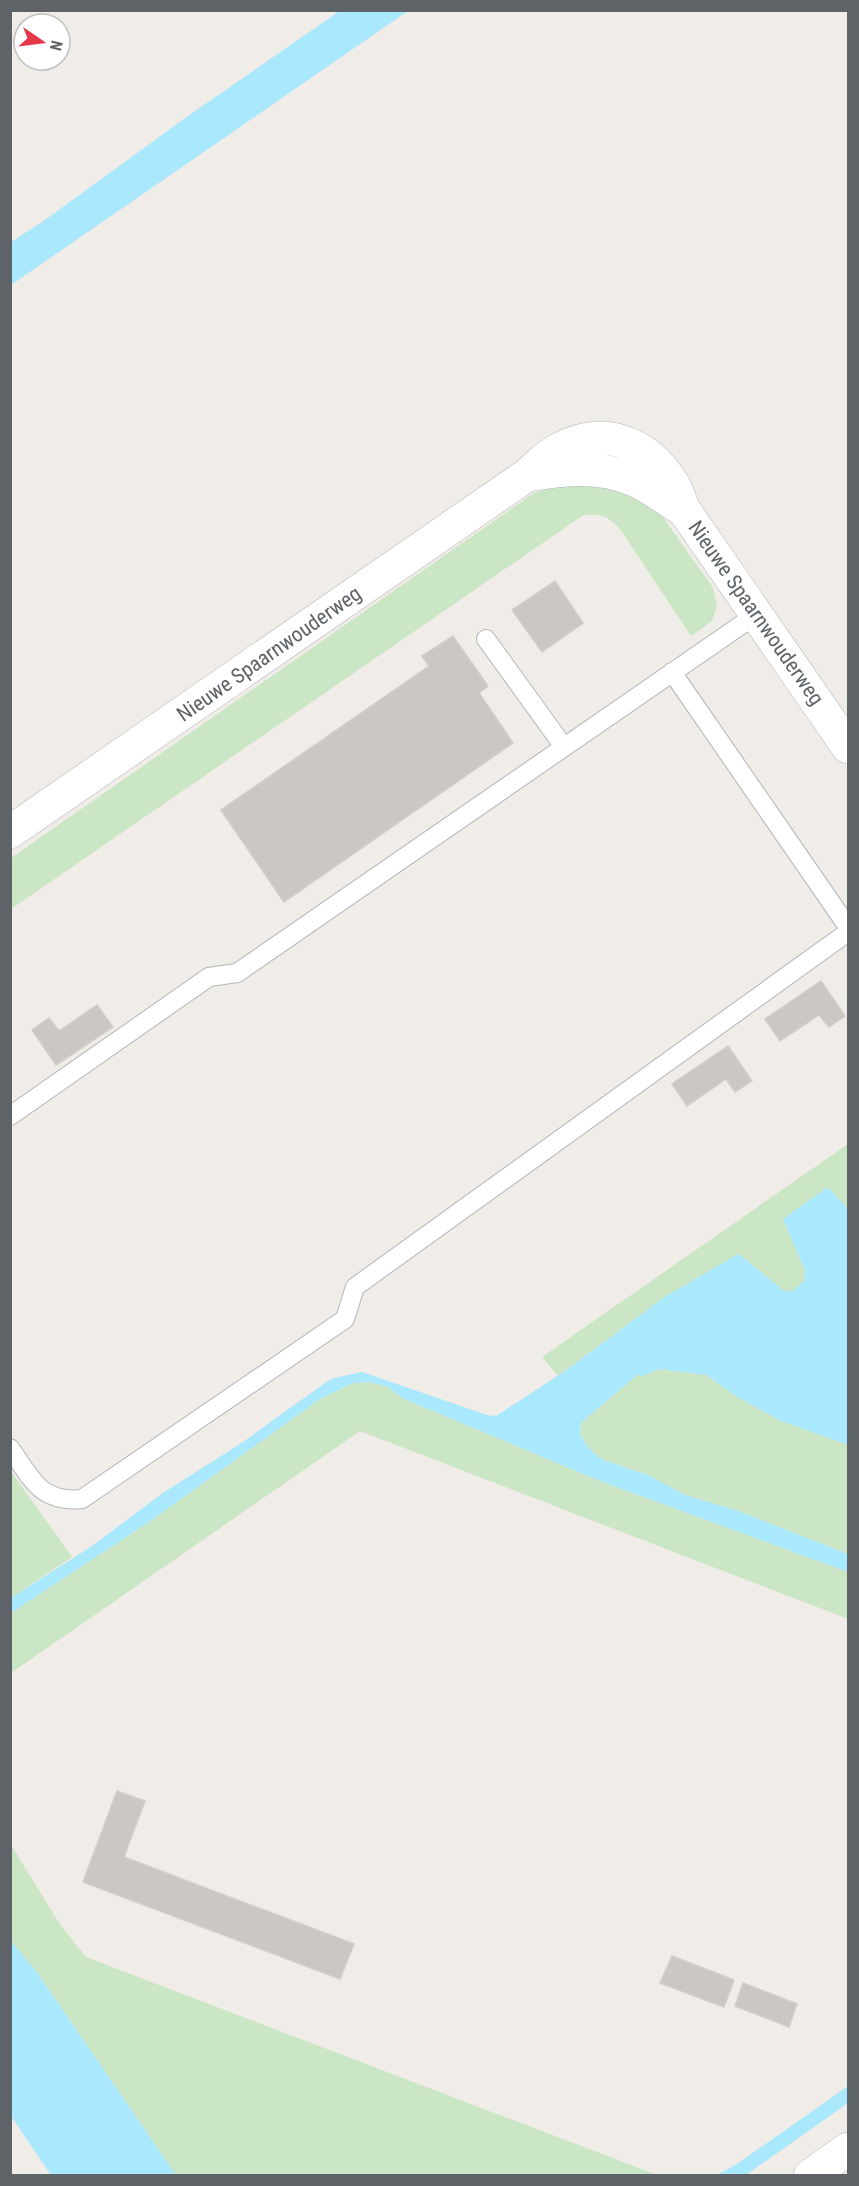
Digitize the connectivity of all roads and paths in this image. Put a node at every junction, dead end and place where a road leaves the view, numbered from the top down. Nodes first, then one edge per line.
1 (757, 614) junction
2 (486, 639) dead end
3 (672, 672) junction
4 (564, 747) junction
5 (849, 747) edge
6 (10, 832) edge
7 (849, 929) edge
8 (10, 1116) edge
9 (10, 1448) edge
10 (848, 2150) edge
11 (810, 2175) edge

1 - 3 lane
1 - 5 street, Nieuwe Spaarnwouderweg
1 - 6 street, Nieuwe Spaarnwouderweg
2 - 4 lane
3 - 4 lane
3 - 7 lane
4 - 8 lane
7 - 9 lane
10 - 11 street

